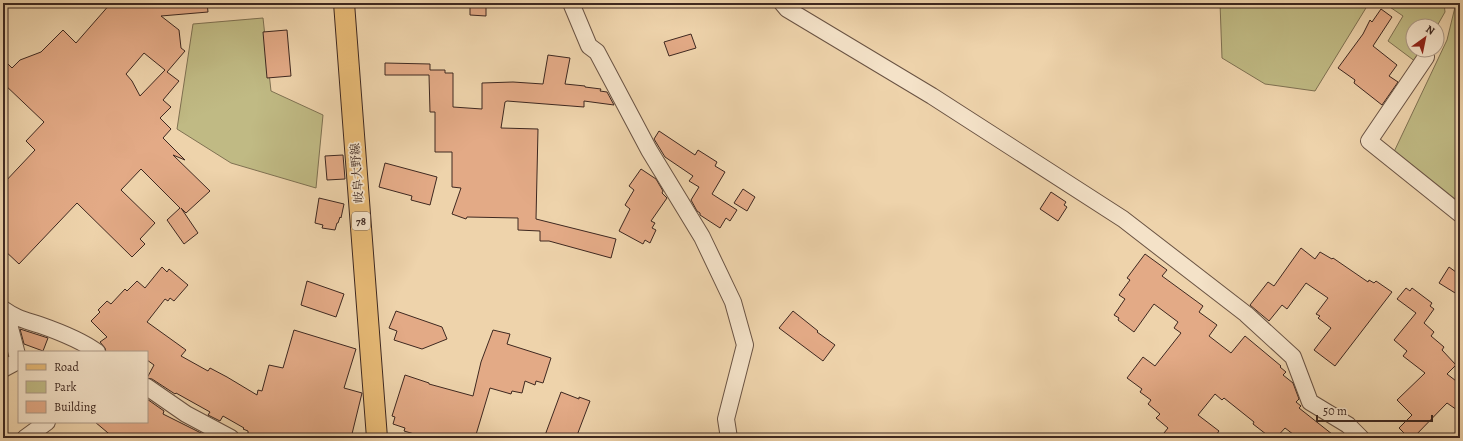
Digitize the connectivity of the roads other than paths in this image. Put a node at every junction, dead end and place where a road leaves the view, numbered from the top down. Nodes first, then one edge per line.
1 (344, 3) edge
2 (571, 3) edge
3 (782, 3) edge
4 (1426, 58) dead end
5 (1460, 214) edge
6 (7, 318) edge
7 (97, 351) edge
8 (18, 361) edge
9 (3, 369) edge
10 (148, 388) edge
11 (46, 423) edge
12 (25, 438) edge
13 (231, 438) edge
14 (377, 438) edge
15 (729, 438) edge
16 (1361, 438) edge

1 - 14 main road, 岐阜大野線 / 78
2 - 15 street
3 - 16 street
4 - 5 street
6 - 7 street
6 - 8 street
8 - 9 street
10 - 13 street
11 - 12 street

